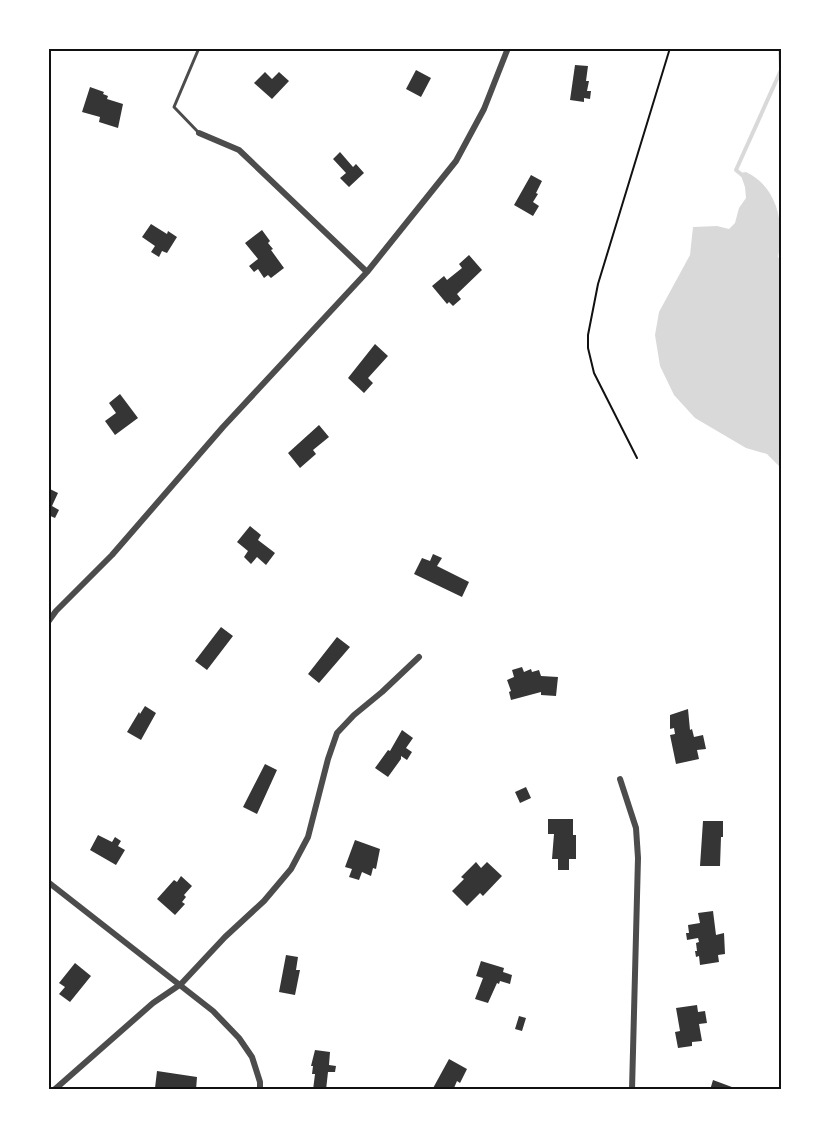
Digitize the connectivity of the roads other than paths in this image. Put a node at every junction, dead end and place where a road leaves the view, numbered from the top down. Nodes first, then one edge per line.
1 (199, 48) edge
2 (508, 48) edge
3 (199, 133) joint
4 (367, 272) junction
5 (48, 622) edge
6 (420, 657) dead end
7 (620, 779) dead end
8 (48, 882) edge
9 (180, 984) junction
10 (54, 1090) edge
11 (260, 1090) edge
12 (632, 1090) edge

1 - 3 lane
2 - 4 street
3 - 4 street
4 - 5 street
6 - 9 street
7 - 12 street
8 - 9 street
9 - 10 street
9 - 11 street

